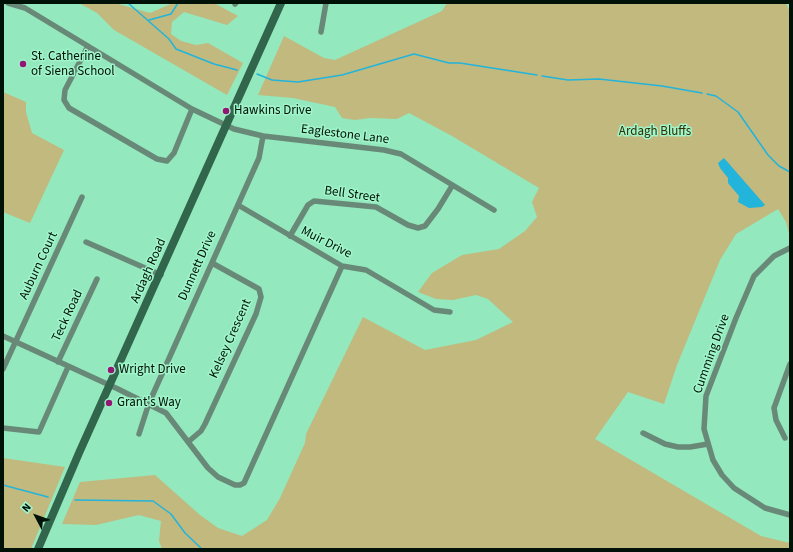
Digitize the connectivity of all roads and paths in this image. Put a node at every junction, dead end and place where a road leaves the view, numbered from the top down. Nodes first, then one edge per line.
1 (8, 3) edge
2 (281, 3) edge
3 (326, 3) edge
4 (322, 32) dead end
5 (88, 46) junction
6 (192, 108) junction
7 (227, 126) junction
8 (263, 136) junction
9 (452, 186) junction
10 (82, 197) dead end
11 (238, 205) junction
12 (494, 210) dead end
13 (290, 236) junction
14 (86, 242) dead end
15 (790, 248) edge
16 (212, 263) junction
17 (342, 266) junction
18 (161, 275) junction
19 (97, 279) dead end
20 (450, 312) dead end
21 (3, 336) edge
22 (15, 343) junction
23 (58, 362) junction
24 (790, 364) edge
25 (68, 367) junction
26 (3, 369) edge
27 (110, 385) junction
28 (148, 403) junction
29 (3, 428) edge
30 (643, 433) dead end
31 (140, 434) dead end
32 (785, 438) dead end
33 (188, 442) junction
34 (708, 444) junction
35 (790, 515) edge
36 (38, 549) edge

1 - 5 street
2 - 7 street, Ardagh Road
3 - 4 street
5 - 6 street
5 - 6 street
6 - 7 street
7 - 8 street, Eaglestone Lane
7 - 18 street, Ardagh Road
8 - 9 street, Eaglestone Lane
8 - 11 street, Dunnett Drive
9 - 12 street, Eaglestone Lane
9 - 13 street, Bell Street
10 - 22 street, Auburn Court
11 - 13 street, Muir Drive
11 - 16 street, Dunnett Drive
13 - 17 street, Muir Drive
14 - 18 street
15 - 34 street, Cumming Drive
16 - 28 street, Dunnett Drive
16 - 33 street, Kelsey Crescent
17 - 20 street, Muir Drive
17 - 33 street
18 - 27 street, Ardagh Road
19 - 23 street, Teck Road
21 - 22 street
22 - 23 street
22 - 26 street, Auburn Court
23 - 25 street
24 - 32 street
25 - 27 street
25 - 29 street
27 - 28 street
27 - 36 street, Ardagh Road
28 - 31 street, Dunnett Drive
28 - 33 street
30 - 34 street
34 - 35 street, Cumming Drive

